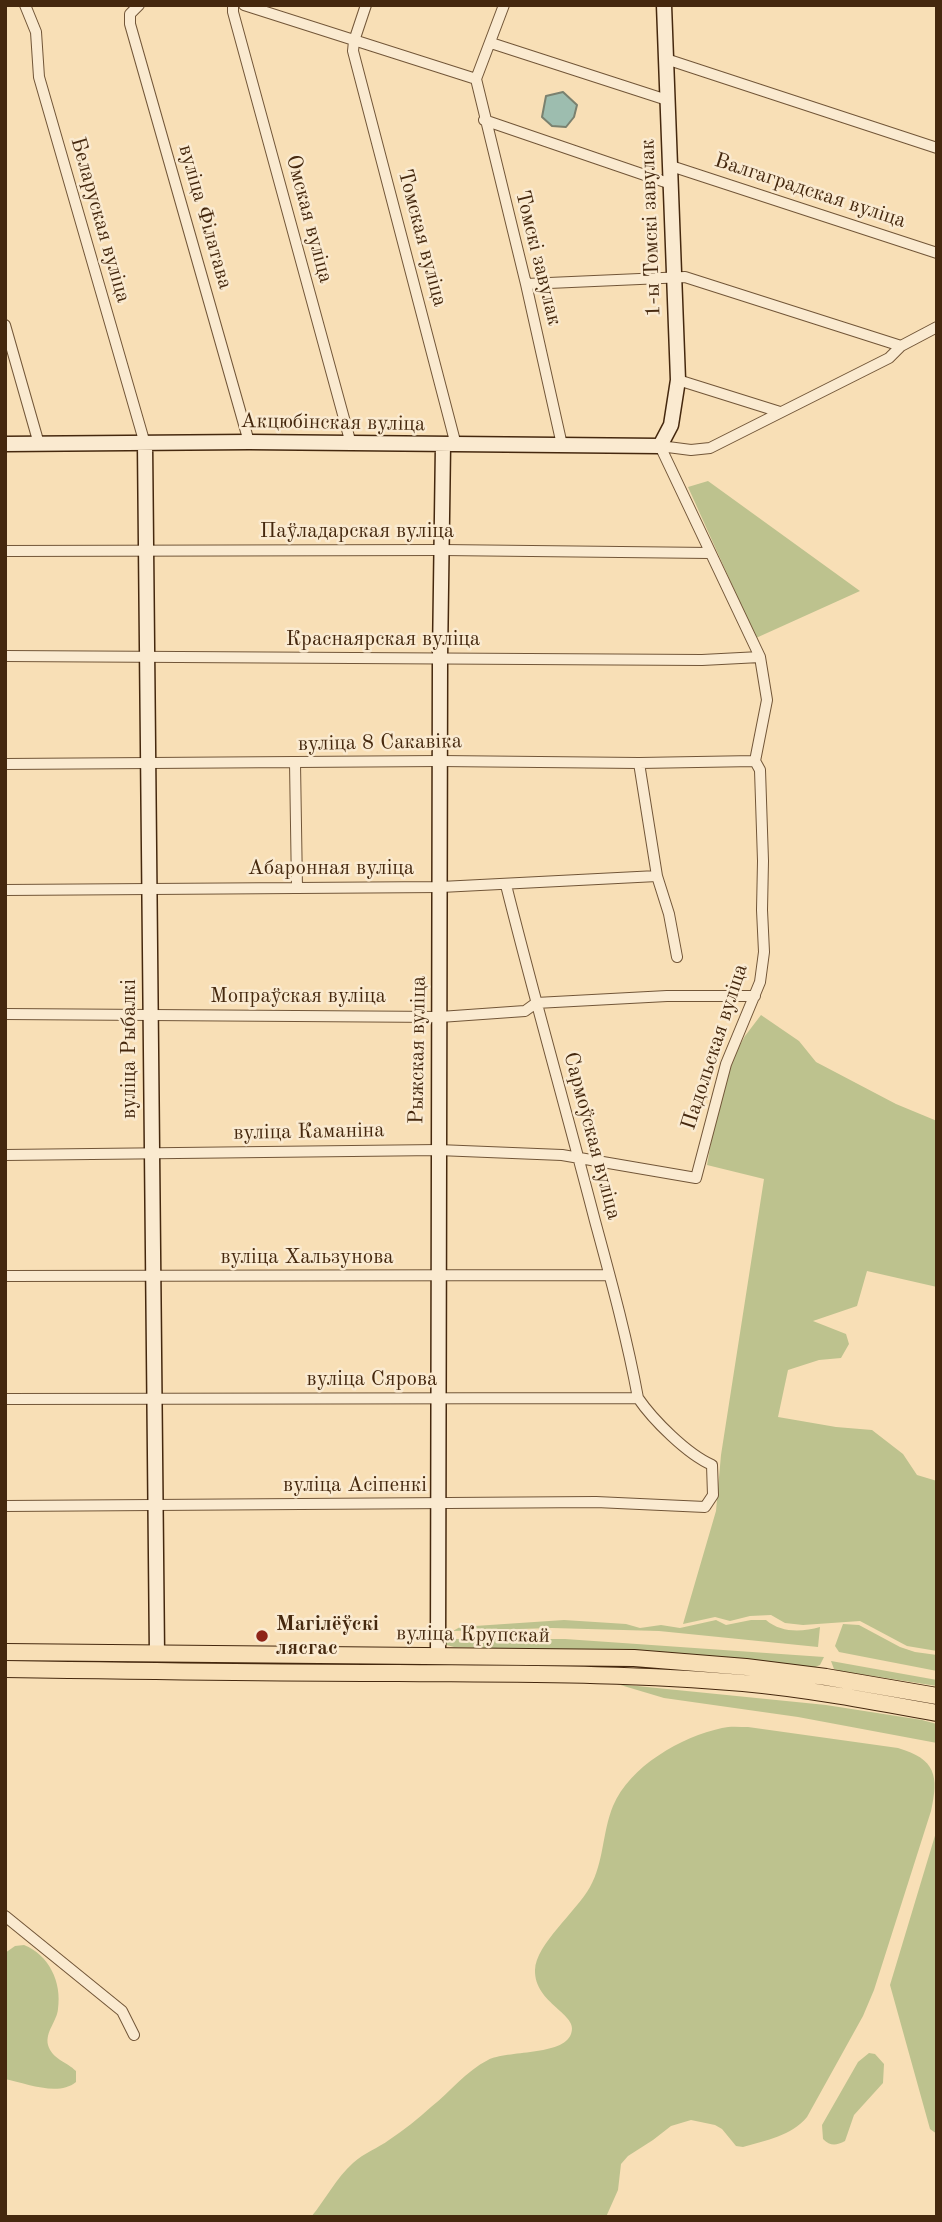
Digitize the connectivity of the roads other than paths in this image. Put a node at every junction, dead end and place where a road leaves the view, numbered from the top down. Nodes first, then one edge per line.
1 (25, 5) edge
2 (139, 5) edge
3 (233, 5) edge
4 (244, 5) edge
5 (366, 5) edge
6 (504, 5) edge
7 (664, 5) edge
8 (354, 41) junction
9 (491, 43) junction
10 (666, 59) junction
11 (476, 79) junction
12 (667, 100) junction
13 (484, 120) junction
14 (937, 148) edge
15 (671, 166) junction
16 (671, 184) junction
17 (937, 253) edge
18 (674, 276) junction
19 (526, 284) junction
20 (5, 325) edge
21 (937, 327) edge
22 (901, 346) junction
23 (677, 380) junction
24 (780, 412) junction
25 (249, 442) junction
26 (5, 444) edge
27 (40, 444) junction
28 (145, 444) junction
29 (351, 444) junction
30 (450, 445) junction
31 (562, 445) junction
32 (660, 446) junction
33 (442, 550) junction
34 (5, 551) edge
35 (148, 551) junction
36 (710, 553) junction
37 (5, 656) edge
38 (149, 656) junction
39 (760, 657) junction
40 (440, 658) junction
41 (440, 761) junction
42 (755, 761) junction
43 (148, 763) junction
44 (295, 763) junction
45 (639, 763) junction
46 (5, 764) edge
47 (657, 876) junction
48 (506, 885) junction
49 (441, 887) junction
50 (148, 888) junction
51 (297, 888) junction
52 (5, 890) edge
53 (677, 957) dead end
54 (755, 996) junction
55 (536, 1003) junction
56 (5, 1014) edge
57 (150, 1014) junction
58 (440, 1017) junction
59 (438, 1150) junction
60 (151, 1152) junction
61 (5, 1155) edge
62 (579, 1159) junction
63 (696, 1178) joint
64 (439, 1275) junction
65 (5, 1276) edge
66 (152, 1276) junction
67 (609, 1276) junction
68 (439, 1398) junction
69 (638, 1398) junction
70 (5, 1399) edge
71 (153, 1399) junction
72 (438, 1504) junction
73 (5, 1506) edge
74 (154, 1506) junction
75 (5, 1652) edge
76 (157, 1654) junction
77 (438, 1655) junction
78 (5, 1669) edge
79 (937, 1696) edge
80 (937, 1713) edge
81 (5, 1916) edge
82 (134, 2035) dead end

1 - 28 street, Беларуская вуліца
2 - 25 street, вуліца Філатава
3 - 29 street, Омская вуліца
4 - 8 street
5 - 8 street
6 - 9 street
7 - 10 street, 1-ы Томскі завулак
8 - 11 street
8 - 30 street, Томская вуліца
9 - 11 street
9 - 12 street
10 - 12 street, 1-ы Томскі завулак
10 - 14 street
11 - 13 street, Томскі завулак
12 - 15 street, 1-ы Томскі завулак
13 - 16 street
13 - 19 street, Томскі завулак
15 - 16 street, 1-ы Томскі завулак
15 - 17 street, Валгаградская вуліца
16 - 18 street, 1-ы Томскі завулак
18 - 19 street
18 - 22 street
18 - 23 street, 1-ы Томскі завулак
19 - 31 street, Томскі завулак
20 - 27 street
21 - 22 street
22 - 24 street
23 - 24 street
23 - 32 street, 1-ы Томскі завулак
24 - 32 street
25 - 28 street, Акцюбінская вуліца
25 - 29 street, Акцюбінская вуліца
26 - 27 street, Акцюбінская вуліца
27 - 28 street, Акцюбінская вуліца
28 - 35 street, вуліца Рыбалкі
29 - 30 street, Акцюбінская вуліца
30 - 31 street, Акцюбінская вуліца
30 - 33 street, Рыжская вуліца
31 - 32 street, Акцюбінская вуліца
32 - 36 street
33 - 35 street, Паўладарская вуліца
33 - 36 street, Паўладарская вуліца
33 - 40 street, Рыжская вуліца
34 - 35 street, Паўладарская вуліца
35 - 38 street, вуліца Рыбалкі
36 - 39 street
37 - 38 street, Краснаярская вуліца
38 - 40 street, Краснаярская вуліца
38 - 43 street, вуліца Рыбалкі
39 - 40 street, Краснаярская вуліца
39 - 42 street
40 - 41 street, Рыжская вуліца
41 - 44 street, вуліца 8 Сакавіка
41 - 45 street, вуліца 8 Сакавіка
41 - 49 street, Рыжская вуліца
42 - 45 street, вуліца 8 Сакавіка
42 - 54 street, Падольская вуліца
43 - 44 street, вуліца 8 Сакавіка
43 - 46 street, вуліца 8 Сакавіка
43 - 50 street, вуліца Рыбалкі
44 - 51 street
45 - 47 street
47 - 48 street, Абаронная вуліца
47 - 53 street
48 - 49 street, Абаронная вуліца
48 - 55 street, Сармоўская вуліца
49 - 51 street, Абаронная вуліца
49 - 58 street, Рыжская вуліца
50 - 51 street, Абаронная вуліца
50 - 52 street, Абаронная вуліца
50 - 57 street, вуліца Рыбалкі
54 - 55 street, Мопраўская вуліца
54 - 63 street, Падольская вуліца
55 - 58 street, Мопраўская вуліца
55 - 62 street, Сармоўская вуліца
56 - 57 street, Мопраўская вуліца
57 - 58 street, Мопраўская вуліца
57 - 60 street, вуліца Рыбалкі
58 - 59 street, Рыжская вуліца
59 - 60 street, вуліца Каманіна
59 - 62 street, вуліца Каманіна
59 - 64 street, Рыжская вуліца
60 - 61 street, вуліца Каманіна
60 - 66 street, вуліца Рыбалкі
62 - 63 street, вуліца Каманіна
62 - 67 street, Сармоўская вуліца
64 - 66 street, вуліца Хальзунова
64 - 67 street, вуліца Хальзунова
64 - 68 street, Рыжская вуліца
65 - 66 street, вуліца Хальзунова
66 - 71 street, вуліца Рыбалкі
67 - 69 street, Сармоўская вуліца
68 - 69 street, вуліца Сярова
68 - 71 street, вуліца Сярова
68 - 72 street, Рыжская вуліца
69 - 72 street, вуліца Асіпенкі
70 - 71 street, вуліца Сярова
71 - 74 street, вуліца Рыбалкі
72 - 74 street, вуліца Асіпенкі
72 - 77 street, Рыжская вуліца
73 - 74 street, вуліца Асіпенкі
74 - 76 street, вуліца Рыбалкі
75 - 76 main road, вуліца Крупскай
76 - 77 main road, вуліца Крупскай
77 - 79 main road, вуліца Крупскай
78 - 80 main road, вуліца Крупскай
81 - 82 street

